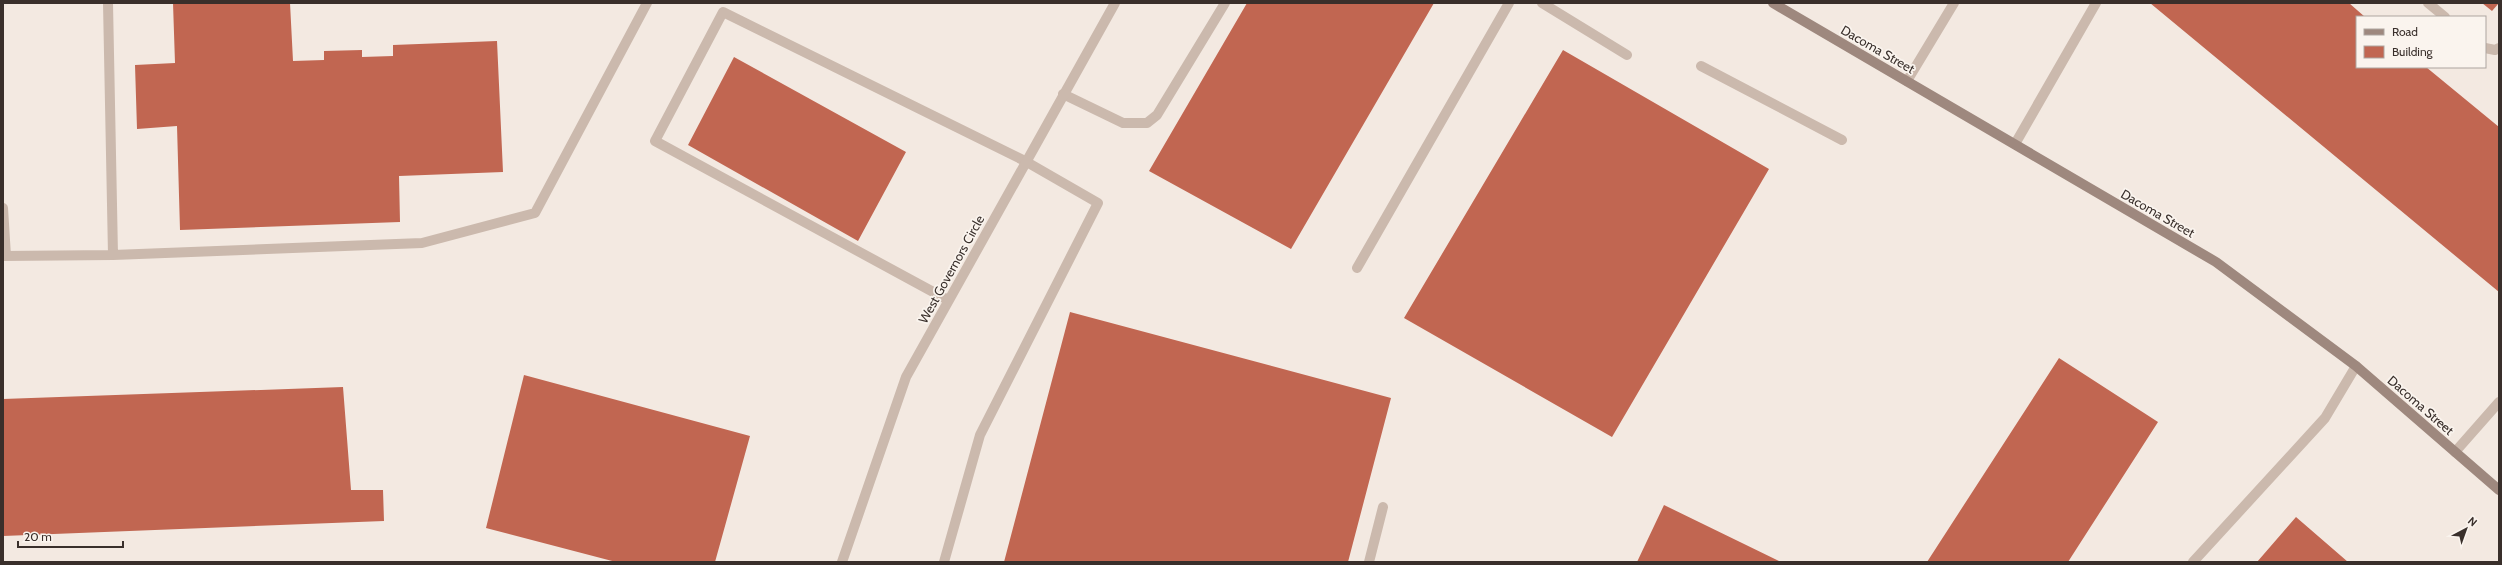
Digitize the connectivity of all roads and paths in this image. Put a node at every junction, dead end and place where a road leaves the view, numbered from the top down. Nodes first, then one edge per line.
1 (108, 3) edge
2 (647, 3) edge
3 (1115, 3) edge
4 (1225, 3) edge
5 (1510, 3) edge
6 (1542, 3) edge
7 (1773, 3) edge
8 (1954, 3) edge
9 (2096, 3) edge
10 (2428, 3) edge
11 (2444, 16) edge
12 (2486, 48) edge
13 (2499, 48) edge
14 (1627, 55) dead end
15 (1702, 66) dead end
16 (1908, 81) junction
17 (1064, 94) junction
18 (1842, 140) dead end
19 (2015, 144) junction
20 (1025, 161) junction
21 (3, 208) edge
22 (112, 255) junction
23 (4, 256) edge
24 (1357, 268) dead end
25 (948, 300) junction
26 (2356, 366) junction
27 (2499, 402) edge
28 (2455, 452) junction
29 (2499, 490) edge
30 (1383, 507) dead end
31 (842, 562) edge
32 (944, 562) edge
33 (1369, 562) edge
34 (2193, 562) edge

1 - 22 street
2 - 22 street
3 - 17 street, West Governors Circle
4 - 17 street
5 - 24 street
6 - 14 street
7 - 16 main road, Dacoma Street
8 - 16 street
9 - 19 street
10 - 11 street
12 - 13 street
15 - 18 street
16 - 19 main road, Dacoma Street
17 - 20 street, West Governors Circle
19 - 26 main road, Dacoma Street
20 - 25 street, West Governors Circle
20 - 25 street
20 - 32 street
21 - 23 street
22 - 23 street
25 - 31 street, West Governors Circle
26 - 28 main road, Dacoma Street
26 - 34 street
27 - 28 street
28 - 29 main road, Dacoma Street
30 - 33 street

